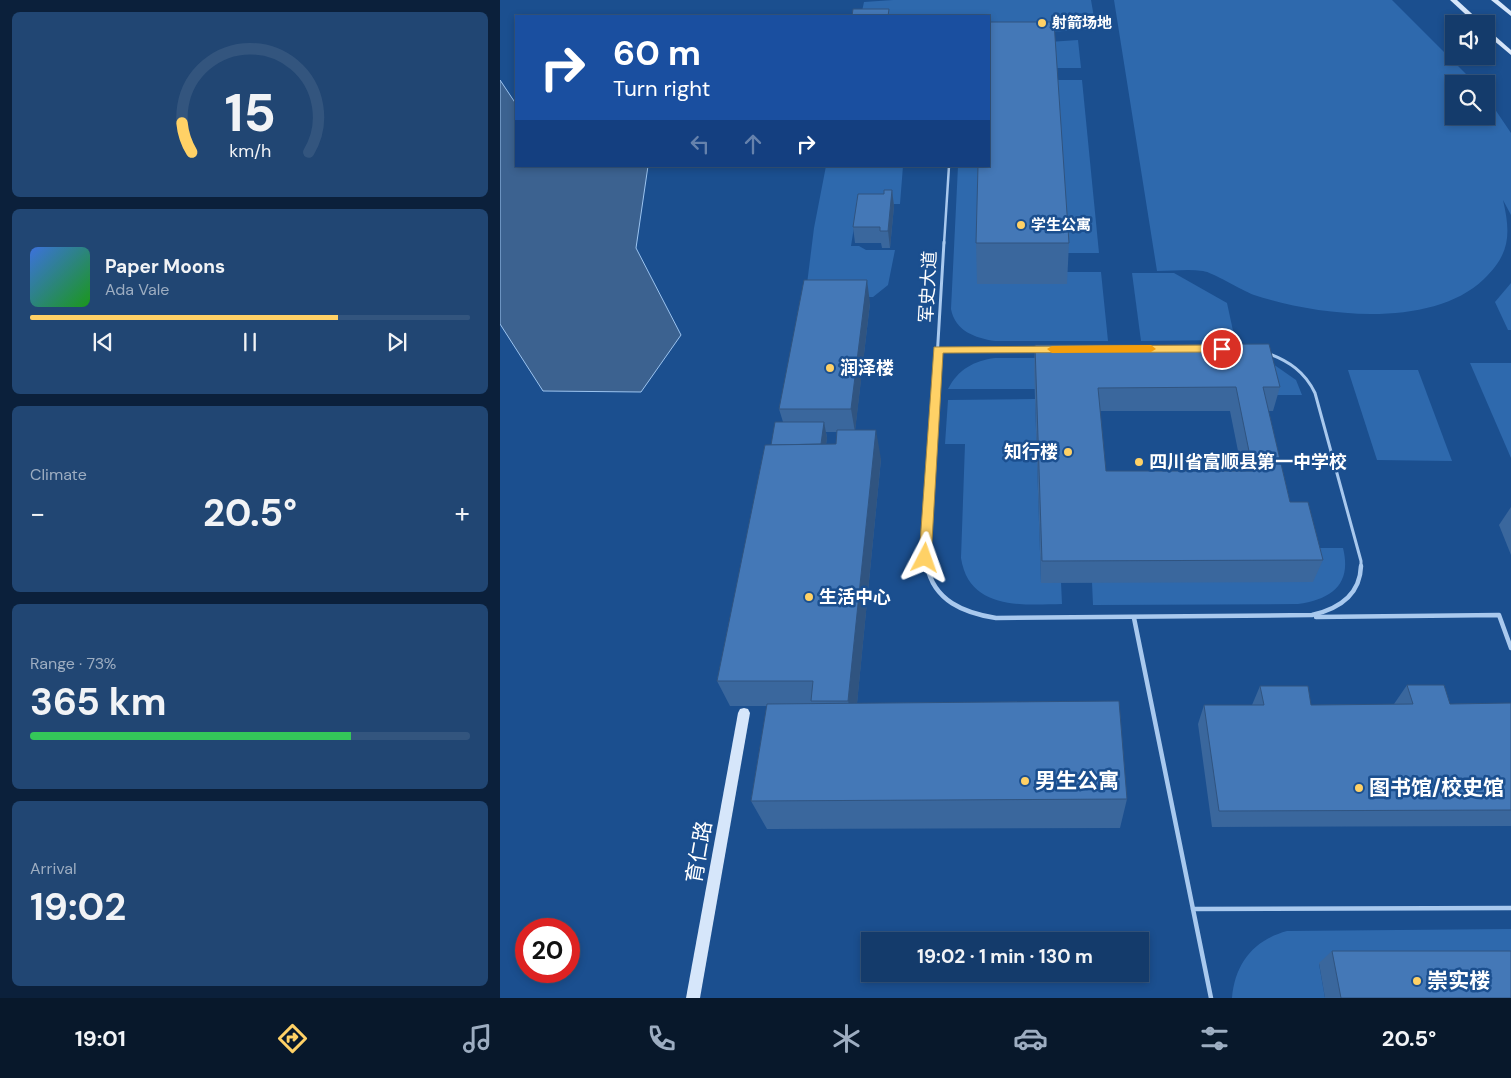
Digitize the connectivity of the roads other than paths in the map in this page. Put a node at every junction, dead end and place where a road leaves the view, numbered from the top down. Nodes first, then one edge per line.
1 (1453, 0) edge
2 (1494, 0) edge
3 (1511, 14) edge
4 (1470, 15) edge
5 (1495, 38) edge
6 (1511, 52) edge
7 (949, 167) edge
8 (1045, 349) edge
9 (938, 350) junction
10 (1262, 352) edge
11 (1299, 617) junction
12 (1134, 618) junction
13 (1511, 648) edge
14 (744, 713) dead end
15 (1511, 908) edge
16 (1194, 910) junction
17 (693, 998) edge
18 (1211, 998) edge

1 - 4 main road
2 - 3 main road
5 - 6 main road
7 - 9 lane, 军史大道
8 - 9 lane
9 - 12 lane, 军史大道
10 - 11 lane
11 - 12 lane, 军史大道
11 - 13 lane
12 - 16 lane
14 - 17 main road, 育仁路
15 - 16 lane
16 - 18 lane

